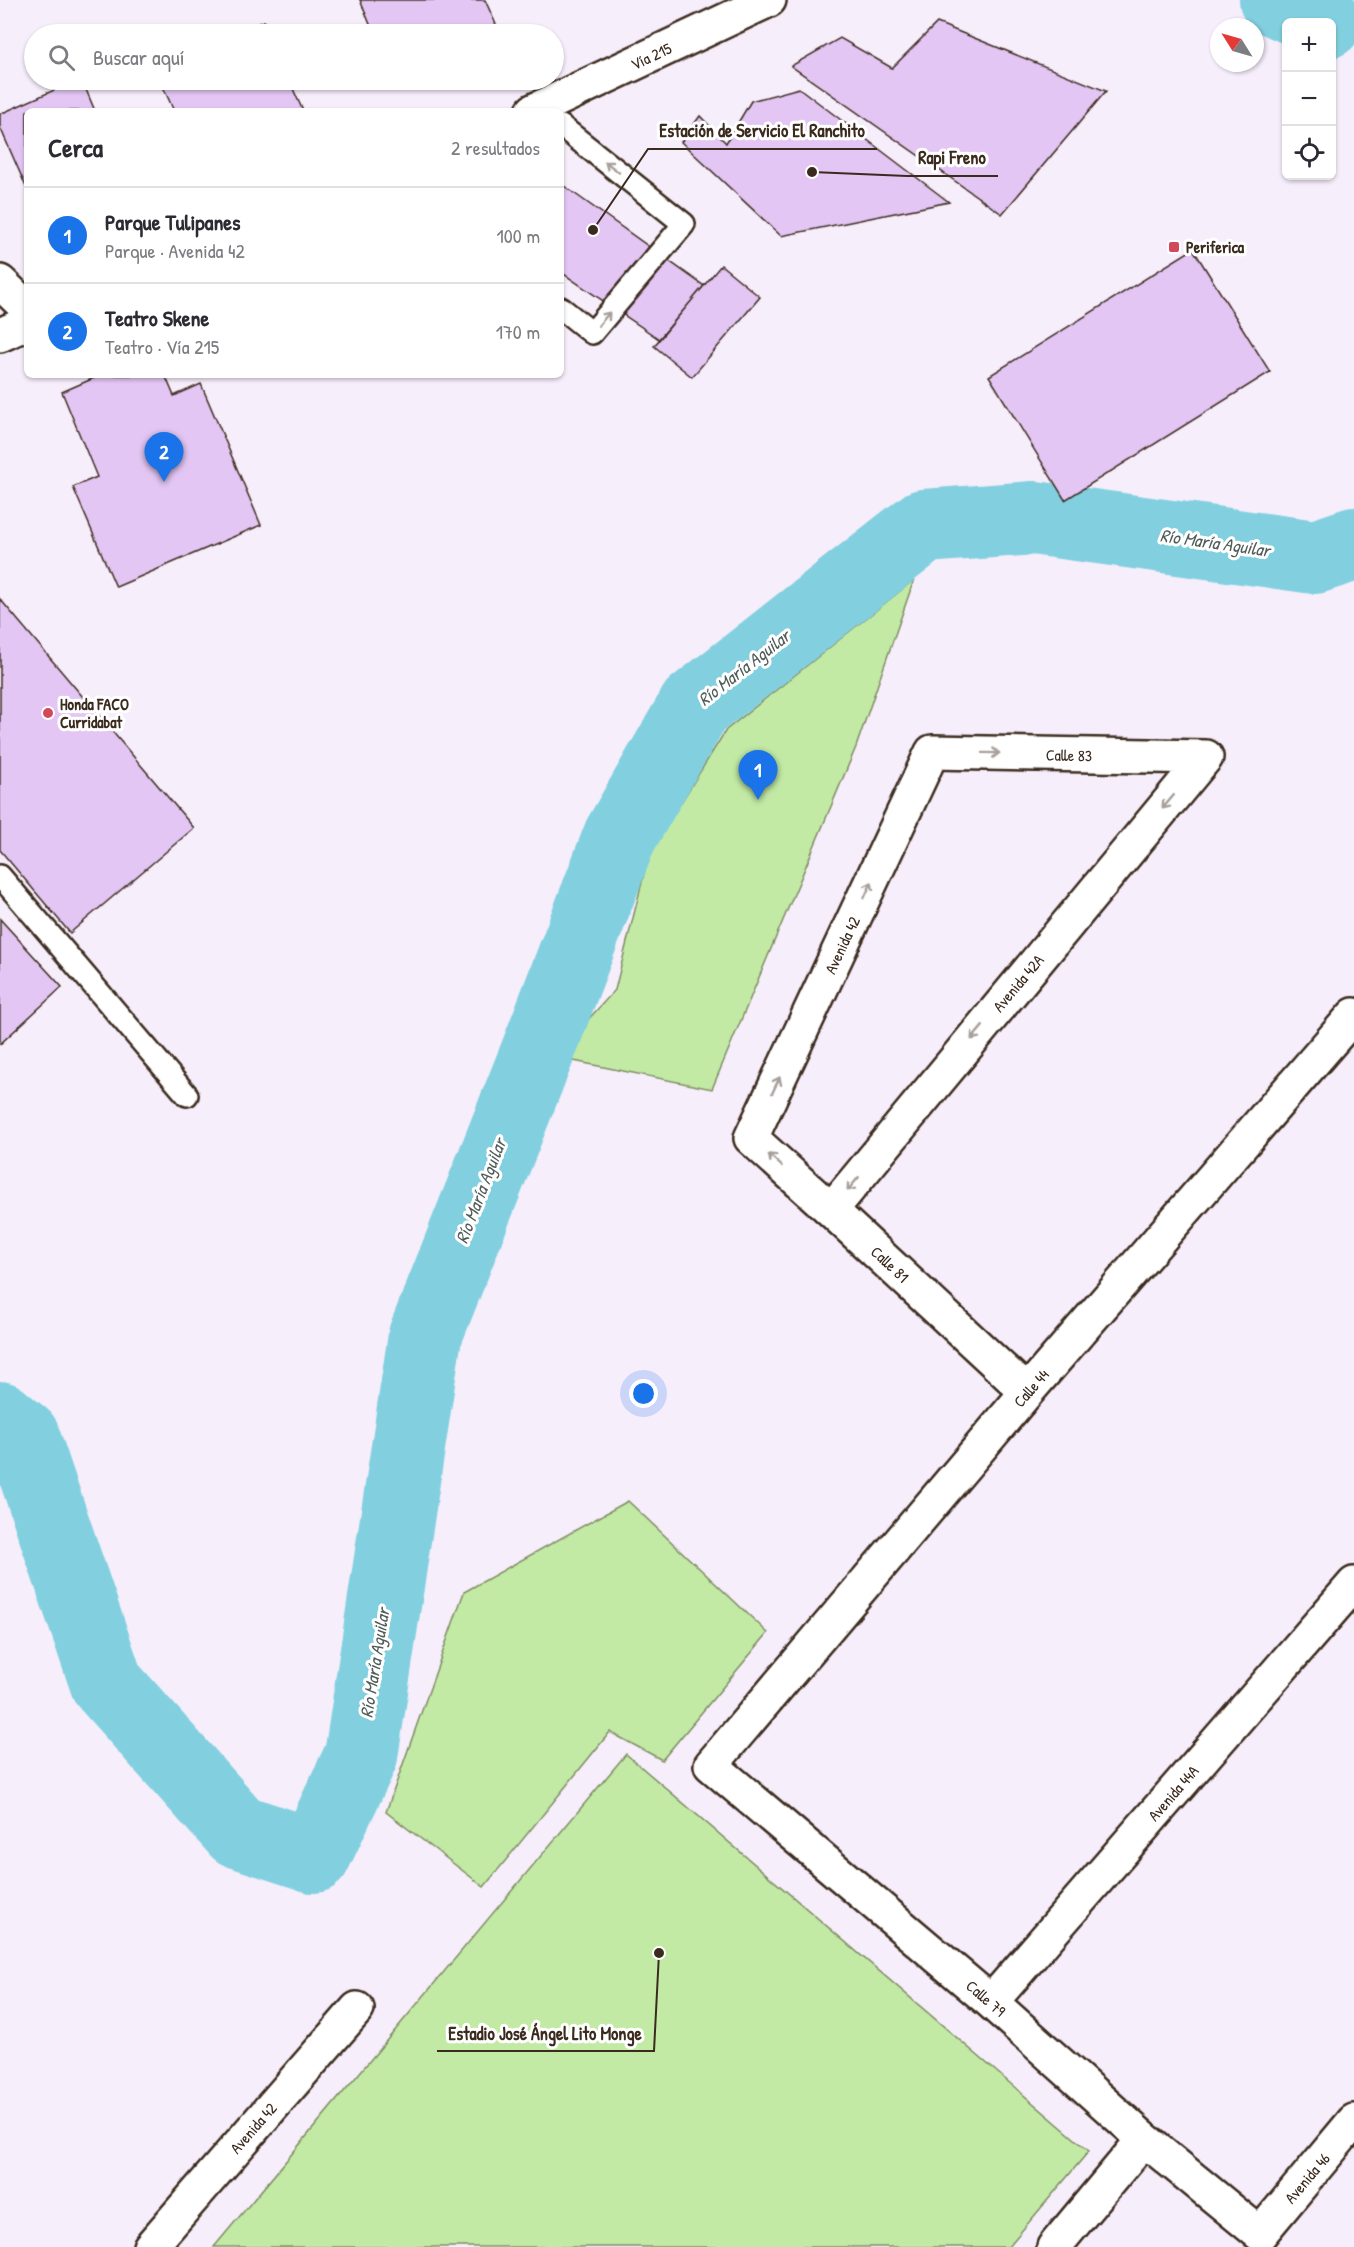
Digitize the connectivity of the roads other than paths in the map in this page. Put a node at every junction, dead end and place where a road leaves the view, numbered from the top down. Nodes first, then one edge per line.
1 (769, 0) edge
2 (556, 108) edge
3 (564, 130) edge
4 (0, 282) edge
5 (24, 305) edge
6 (564, 310) edge
7 (24, 324) edge
8 (0, 335) edge
9 (932, 752) joint
10 (1206, 757) joint
11 (0, 876) edge
12 (1354, 1015) edge
13 (187, 1095) dead end
14 (751, 1138) joint
15 (831, 1210) junction
16 (1028, 1392) junction
17 (1354, 1584) edge
18 (711, 1765) joint
19 (991, 2002) junction
20 (357, 2009) dead end
21 (1354, 2121) edge
22 (1144, 2139) junction
23 (1260, 2234) joint
24 (150, 2247) edge
25 (1054, 2247) edge

1 - 2 street, Vía 215
6 -> 3 lane
4 - 5 street
7 - 8 street
9 -> 10 street, Calle 83
14 -> 9 street, Avenida 42
10 -> 15 street, Avenida 42A
11 - 13 lane
12 - 16 street, Calle 44
15 -> 14 street, Calle 81
15 - 16 street, Calle 81
16 - 18 street, Calle 44
17 - 19 street, Avenida 44A
18 - 19 street, Calle 79
19 - 22 street, Calle 79
20 - 24 street, Avenida 42
21 - 23 street, Avenida 46
22 - 23 street, Calle 79
22 - 25 street

